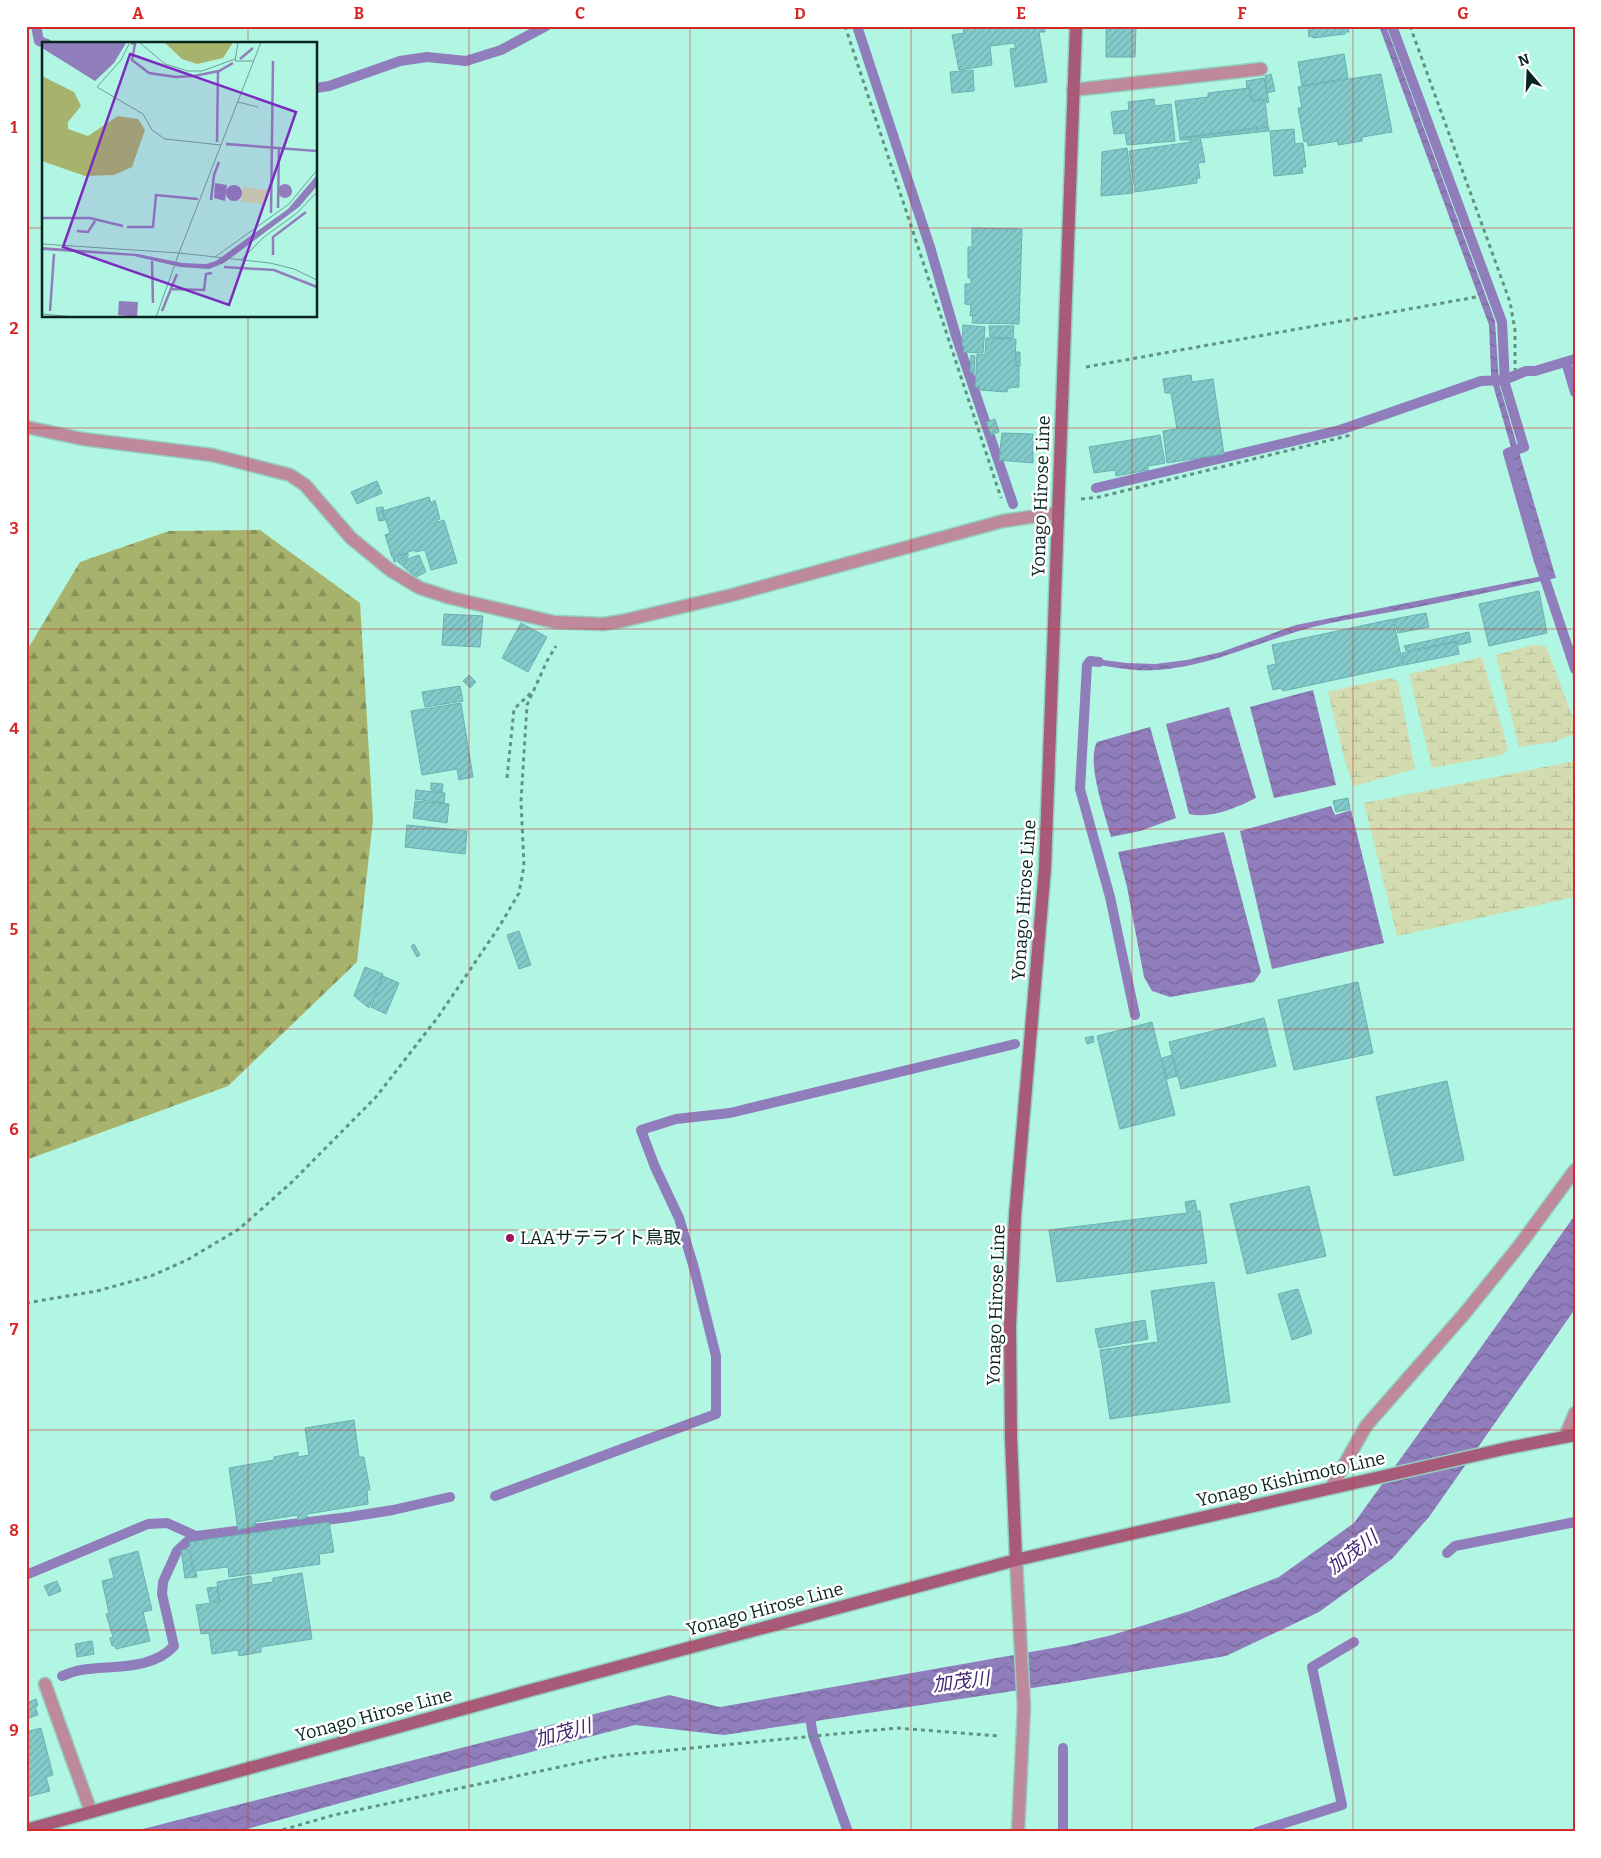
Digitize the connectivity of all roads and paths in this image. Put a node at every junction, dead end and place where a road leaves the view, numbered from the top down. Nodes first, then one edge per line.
1 (845, 26) edge
2 (1076, 26) edge
3 (1410, 26) edge
4 (1261, 69) dead end
5 (1074, 90) junction
6 (1476, 297) dead end
7 (1063, 370) junction
8 (1516, 370) dead end
9 (26, 427) edge
10 (1350, 435) dead end
11 (1004, 505) dead end
12 (1058, 507) junction
13 (571, 623) junction
14 (534, 690) junction
15 (507, 778) dead end
16 (1575, 1170) edge
17 (26, 1303) edge
18 (1575, 1413) edge
19 (1570, 1436) edge
20 (1331, 1488) junction
21 (1016, 1560) junction
22 (45, 1684) dead end
23 (1024, 1738) junction
24 (91, 1812) junction
25 (26, 1830) edge
26 (275, 1832) edge
27 (1018, 1832) edge

1 - 11 path
2 - 5 main road, Yonago Hirose Line
3 - 8 path
4 - 5 street
5 - 7 main road, Yonago Hirose Line
6 - 7 path
7 - 12 main road, Yonago Hirose Line
9 - 13 street
10 - 12 path
12 - 13 street
12 - 21 main road, Yonago Hirose Line
13 - 14 path
14 - 15 path
14 - 17 path
16 - 20 street
18 - 19 street
19 - 20 main road, Yonago Kishimoto Line
20 - 21 main road, Yonago Kishimoto Line
21 - 23 street
21 - 24 main road, Yonago Hirose Line
22 - 24 street
23 - 26 path
23 - 27 street
24 - 25 main road, Yonago Hirose Line

